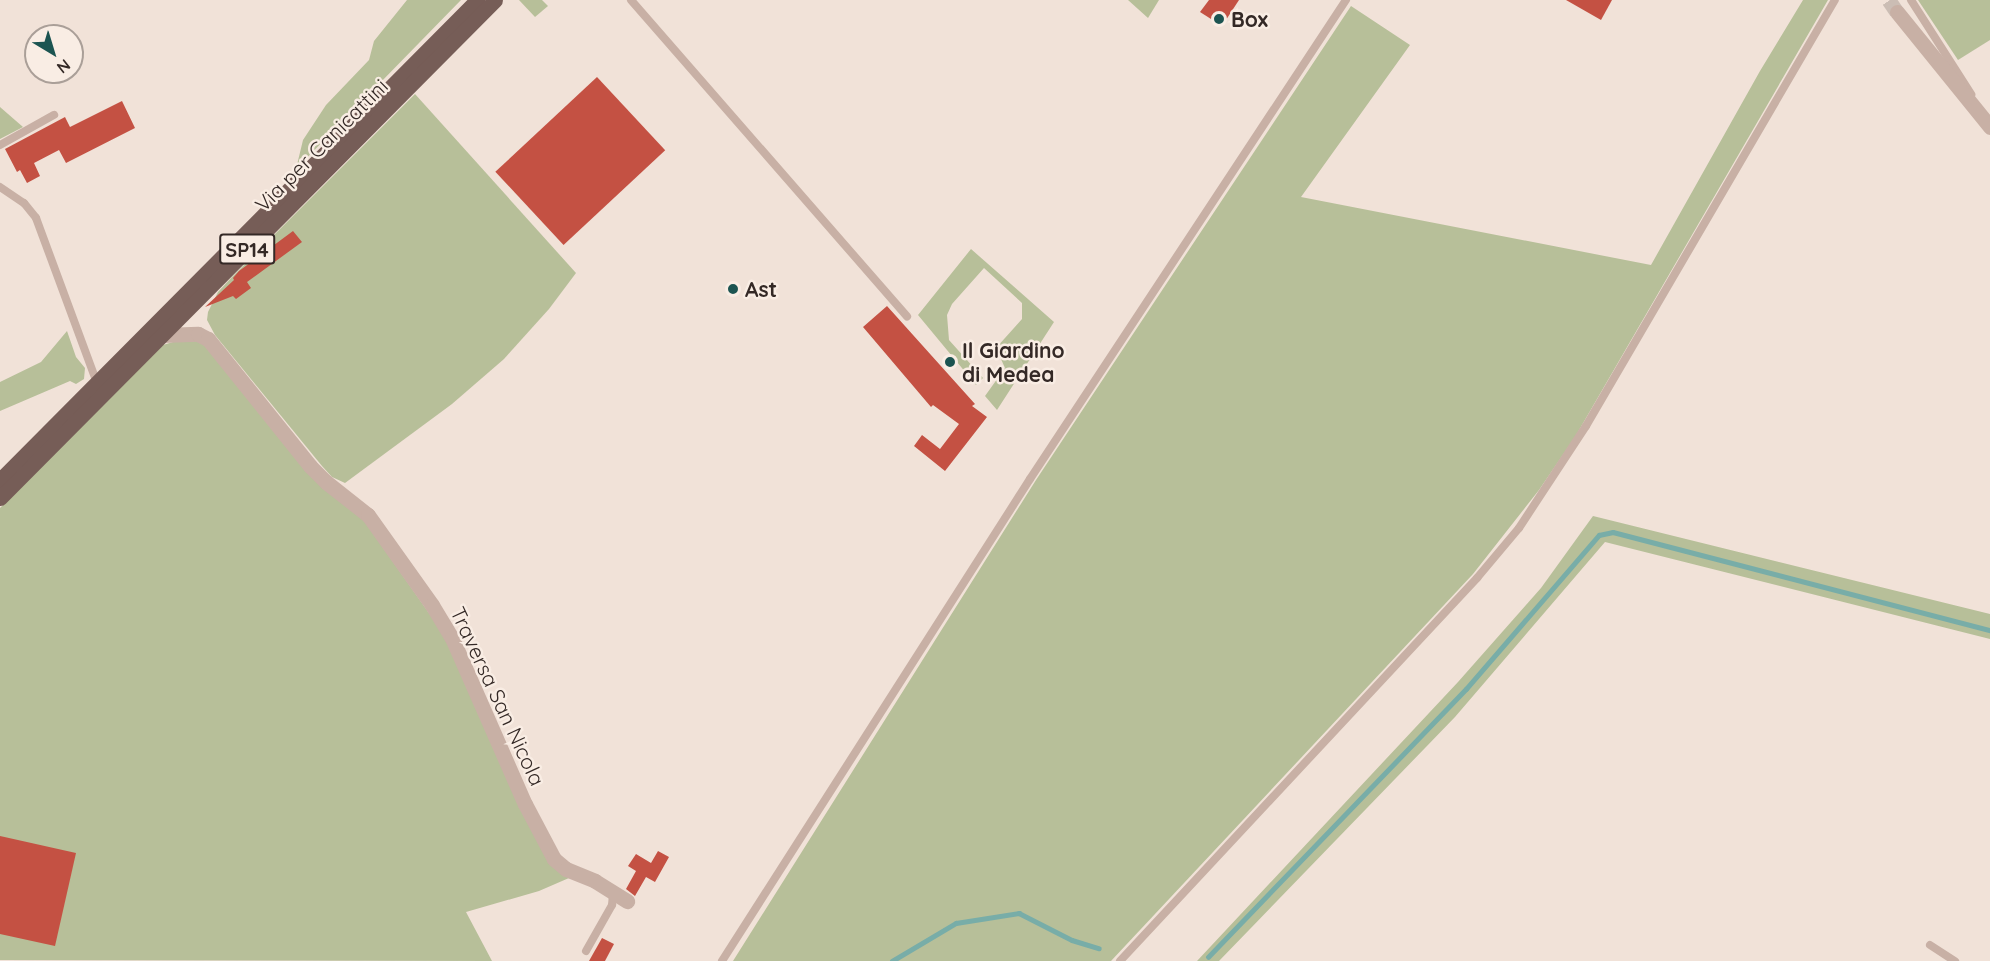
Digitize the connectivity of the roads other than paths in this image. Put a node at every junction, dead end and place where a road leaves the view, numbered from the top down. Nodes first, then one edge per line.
1 (477, 0) edge
2 (495, 0) edge
3 (631, 0) edge
4 (1346, 0) edge
5 (1834, 0) edge
6 (1903, 6) edge
7 (54, 115) dead end
8 (1987, 123) edge
9 (0, 145) edge
10 (0, 187) edge
11 (907, 316) dead end
12 (162, 335) junction
13 (96, 383) junction
14 (0, 480) edge
15 (0, 498) edge
16 (620, 897) joint
17 (1929, 945) dead end
18 (586, 951) dead end
19 (722, 961) edge
20 (1120, 961) edge
21 (1955, 961) edge

1 - 13 main road, Via per Canicattini / SP14
2 - 12 main road, Via per Canicattini / SP14
3 - 11 lane
4 - 19 lane
5 - 20 lane
6 - 8 street
6 - 8 lane
7 - 9 lane
10 - 13 lane
12 - 15 main road, Via per Canicattini / SP14
12 - 16 street, Traversa San Nicola
13 - 14 main road, Via per Canicattini / SP14
16 - 18 lane
17 - 21 lane

